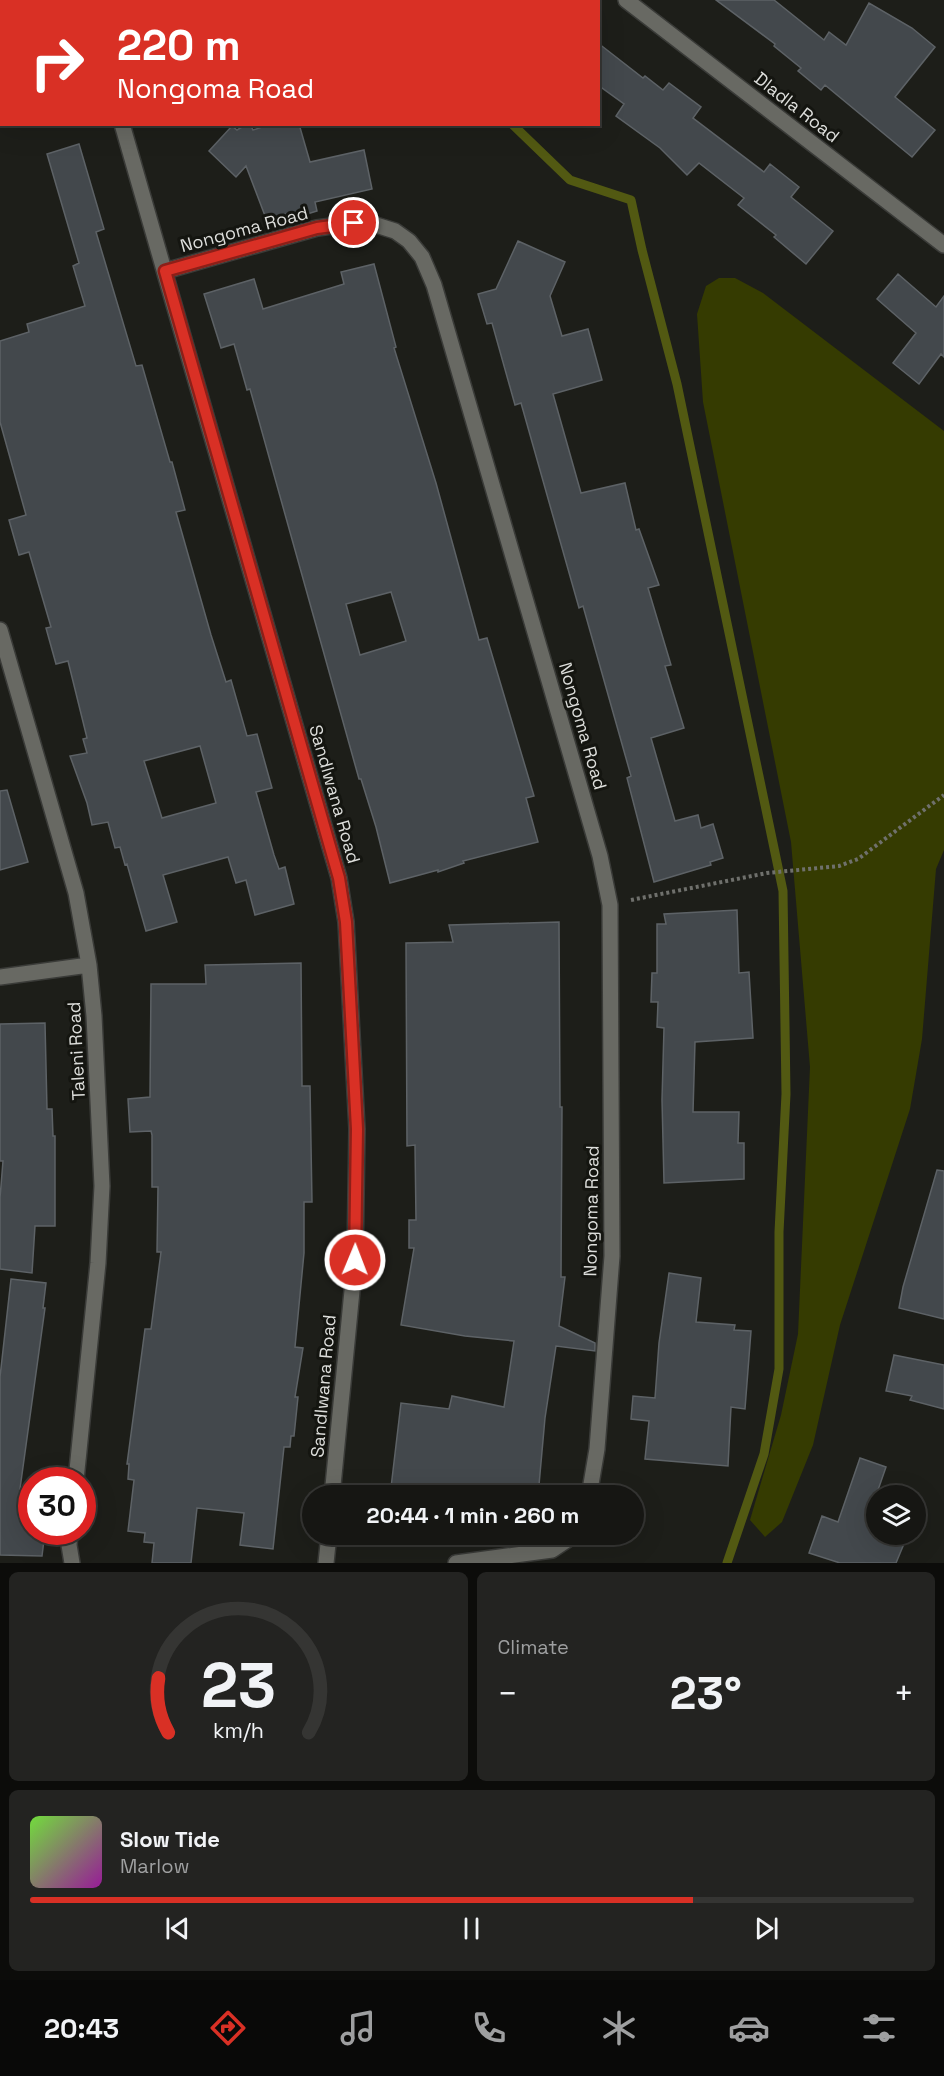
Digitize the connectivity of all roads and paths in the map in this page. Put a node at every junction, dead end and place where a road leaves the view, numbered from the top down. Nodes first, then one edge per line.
1 (626, 0) edge
2 (123, 126) edge
3 (944, 246) edge
4 (165, 271) junction
5 (0, 630) edge
6 (944, 795) edge
7 (610, 905) junction
8 (89, 965) junction
9 (0, 977) edge
10 (77, 1467) edge
11 (333, 1485) edge
12 (592, 1485) edge
13 (69, 1545) edge
14 (328, 1545) edge
15 (560, 1545) edge
16 (72, 1563) edge
17 (326, 1563) edge
18 (456, 1563) edge

1 - 3 street, Dladla Road
2 - 4 street, Sandlwana Road
4 - 7 street, Nongoma Road
4 - 11 street, Sandlwana Road
5 - 8 street, Taleni Road
6 - 7 path
7 - 12 street, Nongoma Road
8 - 9 street
8 - 10 street, Taleni Road
13 - 16 street
14 - 17 street
15 - 18 street

